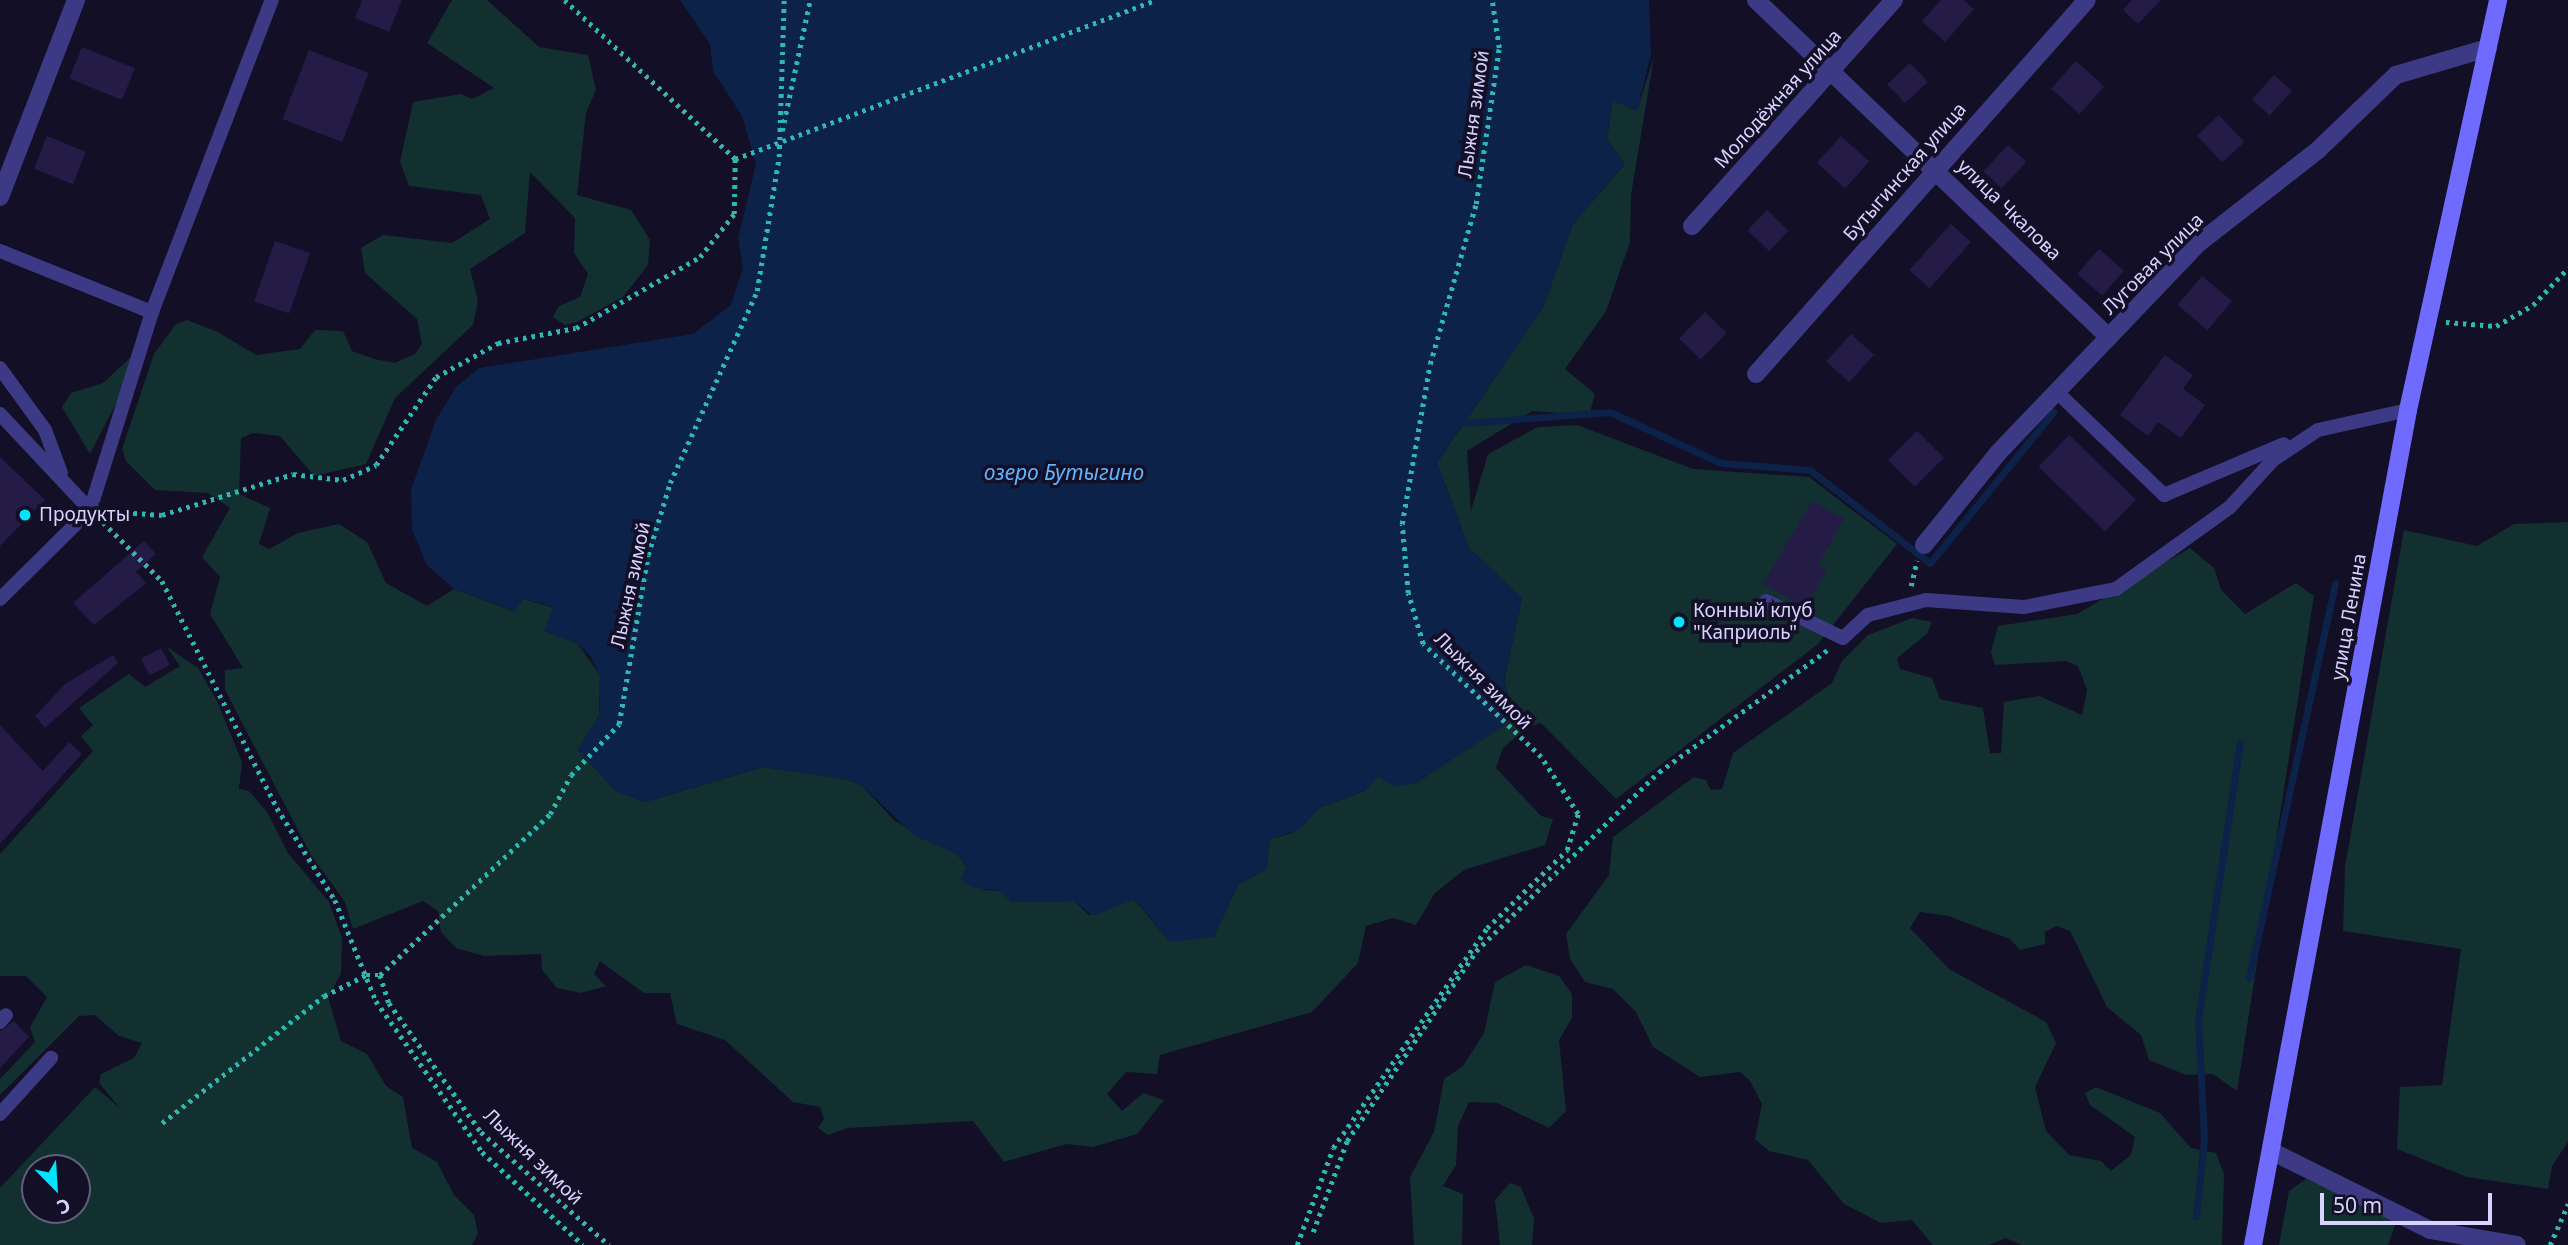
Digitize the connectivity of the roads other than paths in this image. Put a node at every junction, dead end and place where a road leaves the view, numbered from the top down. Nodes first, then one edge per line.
1 (76, 0) edge
2 (272, 0) edge
3 (1756, 0) edge
4 (1894, 0) edge
5 (2087, 0) edge
6 (2498, 0) edge
7 (2488, 48) junction
8 (1830, 75) junction
9 (1936, 169) junction
10 (0, 197) edge
11 (1692, 226) dead end
12 (0, 251) edge
13 (152, 312) junction
14 (2109, 337) junction
15 (0, 368) edge
16 (1756, 374) dead end
17 (2057, 392) junction
18 (2408, 410) junction
19 (0, 414) edge
20 (2318, 430) junction
21 (62, 477) junction
22 (90, 510) junction
23 (1924, 545) dead end
24 (0, 599) edge
25 (1766, 601) dead end
26 (51, 1058) dead end
27 (0, 1114) edge
28 (2273, 1152) junction
29 (2428, 1237) edge
30 (2253, 1245) edge
31 (2517, 1245) edge

1 - 10 street
2 - 13 lane
3 - 8 street, улица Чкалова
4 - 8 street, Молодёжная улица
5 - 9 street, Бутыгинская улица
6 - 7 street, улица Ленина
7 - 14 street, Луговая улица
7 - 18 street, улица Ленина
8 - 9 street, улица Чкалова
8 - 11 street, Молодёжная улица
9 - 14 street, улица Чкалова
9 - 16 street, Бутыгинская улица
12 - 13 lane
13 - 22 lane
14 - 17 street, Луговая улица
15 - 21 lane
17 - 20 lane
17 - 23 street, Луговая улица
18 - 20 lane
18 - 28 street, улица Ленина
19 - 21 lane
20 - 25 lane
21 - 22 lane
22 - 24 lane
26 - 27 lane
28 - 29 street
28 - 30 street, улица Ленина
29 - 31 street

